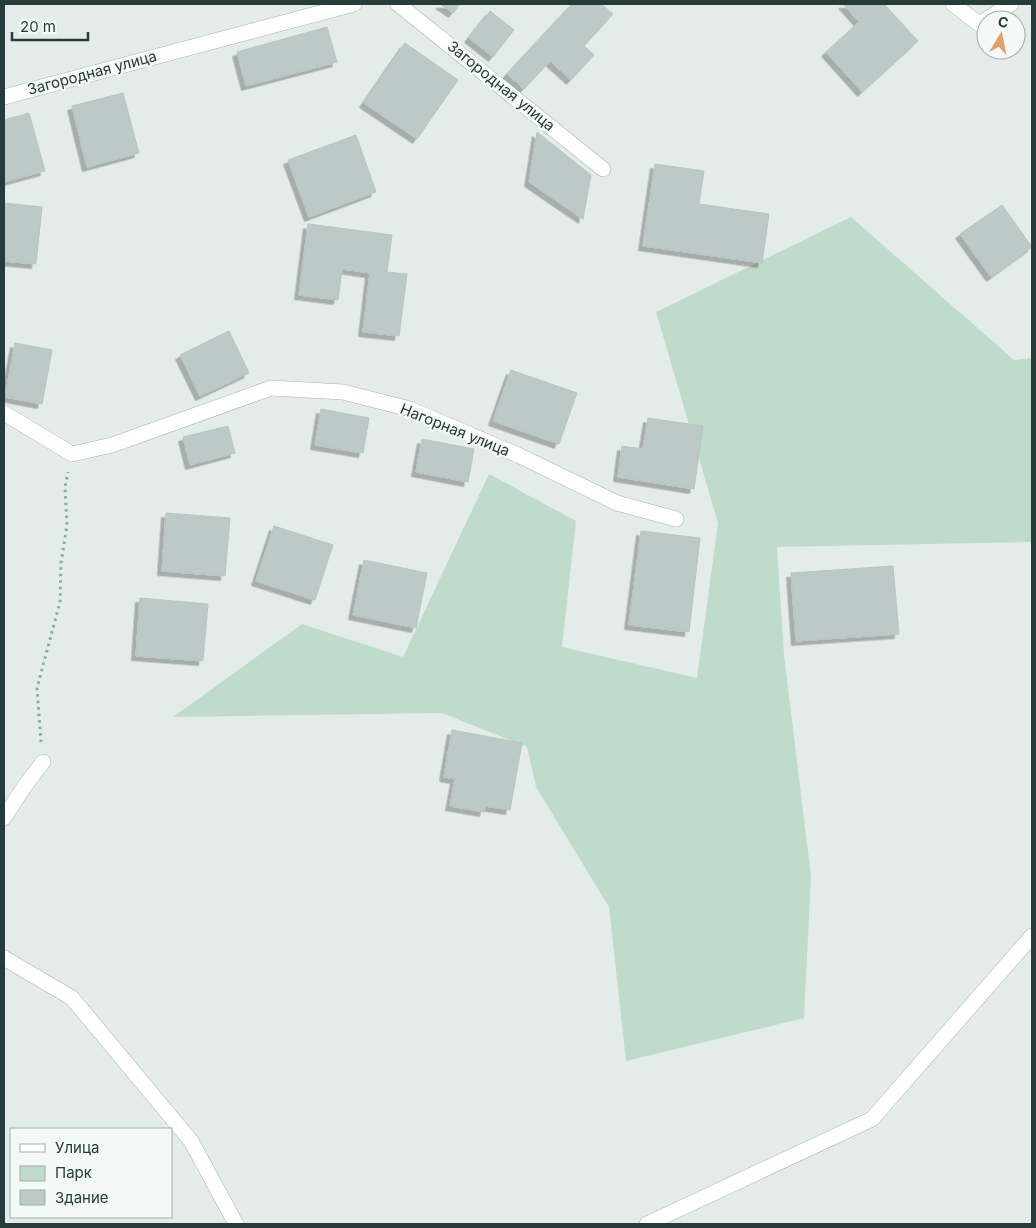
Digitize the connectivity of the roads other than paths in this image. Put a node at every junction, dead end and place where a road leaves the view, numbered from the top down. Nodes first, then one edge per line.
1 (354, 4) edge
2 (398, 4) edge
3 (953, 4) edge
4 (1011, 4) edge
5 (4, 96) edge
6 (603, 169) dead end
7 (4, 413) edge
8 (676, 519) dead end
9 (43, 762) road end
10 (4, 818) edge
11 (1032, 936) edge
12 (4, 958) edge
13 (236, 1224) edge
14 (647, 1224) edge

1 - 5 street, Загородная улица
2 - 6 street, Загородная улица
3 - 4 street
7 - 8 street, Нагорная улица
9 - 10 street
11 - 14 street
12 - 13 street

